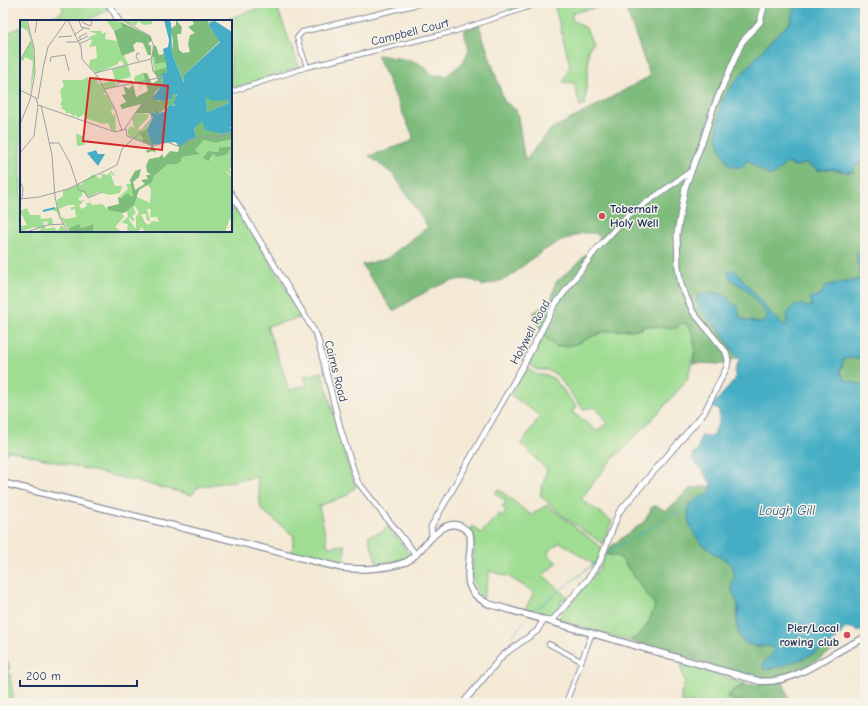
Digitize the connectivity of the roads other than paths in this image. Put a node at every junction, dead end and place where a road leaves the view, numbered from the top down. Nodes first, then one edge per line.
1 (108, 3) edge
2 (424, 3) edge
3 (540, 3) edge
4 (764, 3) edge
5 (118, 20) edge
6 (307, 68) junction
7 (232, 92) edge
8 (690, 172) junction
9 (232, 195) edge
10 (3, 483) edge
11 (432, 535) junction
12 (416, 555) junction
13 (544, 619) junction
14 (551, 622) junction
15 (592, 633) junction
16 (865, 638) edge
17 (550, 644) dead end
18 (582, 661) junction
19 (567, 700) dead end
20 (463, 703) edge

1 - 5 street
2 - 6 street, Campbell Court
3 - 6 street, Campbell Court
4 - 8 street
6 - 7 street, Campbell Court
8 - 11 street, Holywell Road
8 - 14 street
9 - 12 street, Cairns Road
10 - 12 main road
11 - 12 main road
11 - 13 main road
13 - 14 main road
13 - 20 street
14 - 15 main road
15 - 16 main road
15 - 18 street
17 - 18 street
18 - 19 street

